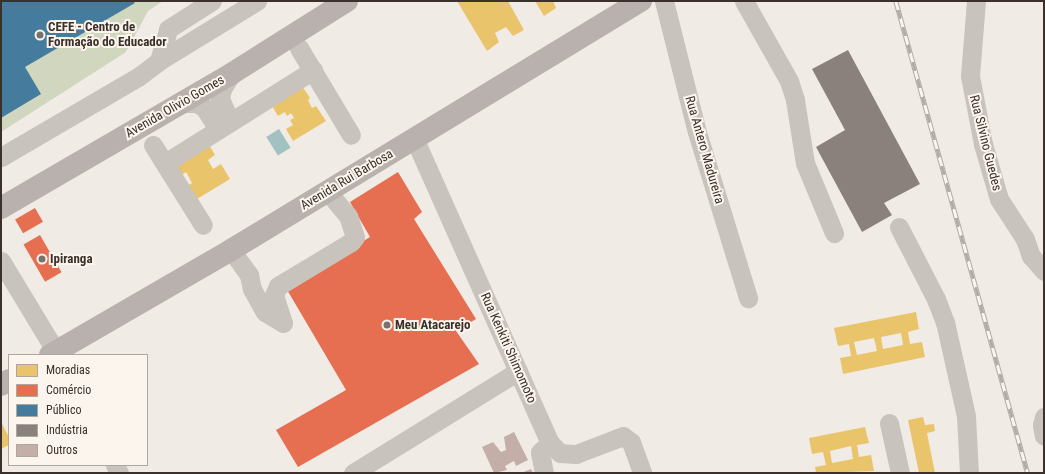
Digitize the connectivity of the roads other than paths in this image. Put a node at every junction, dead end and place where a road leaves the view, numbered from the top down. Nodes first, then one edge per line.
1 (212, 1) edge
2 (257, 1) edge
3 (347, 1) edge
4 (641, 1) edge
5 (664, 1) edge
6 (744, 1) edge
7 (976, 1) edge
8 (299, 48) dead end
9 (159, 61) junction
10 (313, 70) junction
11 (231, 74) junction
12 (180, 103) junction
13 (224, 125) junction
14 (351, 135) dead end
15 (415, 140) junction
16 (153, 145) dead end
17 (1, 157) edge
18 (165, 163) junction
19 (328, 192) junction
20 (1, 208) edge
21 (203, 225) dead end
22 (899, 227) dead end
23 (834, 233) dead end
24 (231, 250) junction
25 (1, 261) edge
26 (1044, 271) edge
27 (748, 298) dead end
28 (55, 354) edge
29 (518, 371) junction
30 (889, 423) dead end
31 (550, 443) junction
32 (354, 473) edge
33 (544, 473) edge
34 (642, 473) edge
35 (900, 473) edge
36 (969, 473) edge

1 - 9 street
2 - 9 street
3 - 11 main road, Avenida Olivio Gomes
4 - 15 main road, Avenida Rui Barbosa
5 - 27 street, Rua Antero Madureira
6 - 23 street
7 - 26 street, Rua Silvino Guedes
8 - 10 street
9 - 17 street
10 - 13 street
10 - 14 street
11 - 12 main road, Avenida Olivio Gomes
11 - 13 street
12 - 13 street
12 - 20 main road, Avenida Olivio Gomes
13 - 18 street
15 - 19 main road, Avenida Rui Barbosa
15 - 29 street, Rua Kenkiti Shimomoto
16 - 18 street
18 - 21 street
19 - 24 main road, Avenida Rui Barbosa
19 - 24 street
22 - 36 street
24 - 28 main road, Avenida Rui Barbosa
25 - 28 street
29 - 31 street, Rua Kenkiti Shimomoto
29 - 32 street
30 - 35 street
31 - 33 street
31 - 34 street

